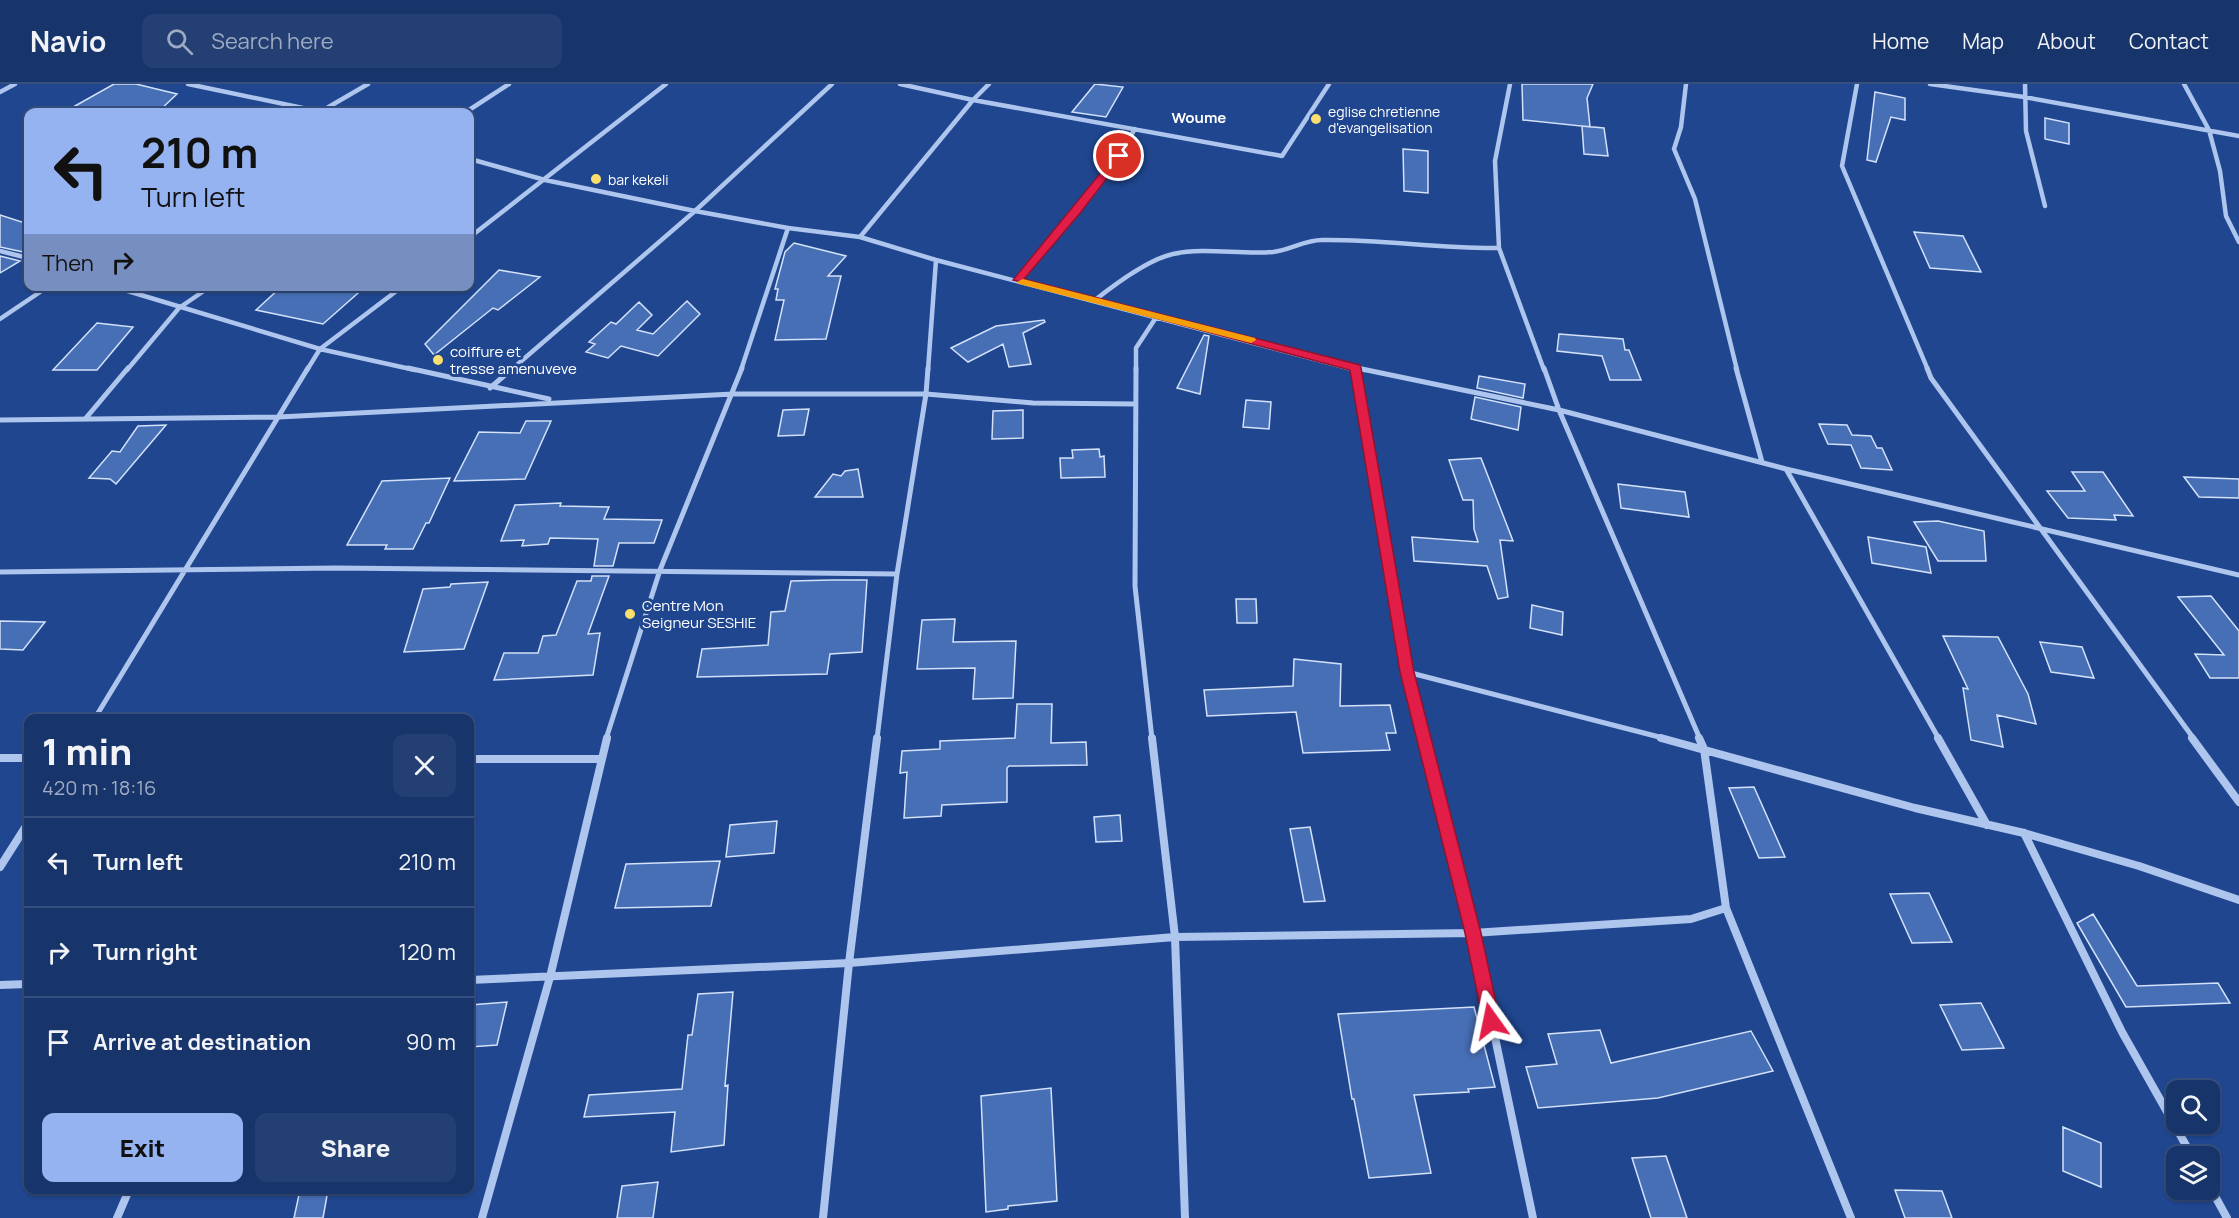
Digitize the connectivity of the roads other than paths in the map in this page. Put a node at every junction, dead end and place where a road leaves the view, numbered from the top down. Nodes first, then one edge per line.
1 (15, 84) edge
2 (188, 84) edge
3 (368, 84) edge
4 (509, 84) edge
5 (666, 84) edge
6 (832, 84) edge
7 (900, 84) edge
8 (989, 84) edge
9 (1329, 84) edge
10 (1510, 84) edge
11 (1686, 84) edge
12 (1857, 84) edge
13 (1930, 84) edge
14 (2025, 84) edge
15 (2184, 84) edge
16 (0, 92) edge
17 (2024, 97) junction
18 (973, 100) junction
19 (301, 108) edge
20 (327, 108) edge
21 (472, 108) edge
22 (1135, 129) junction
23 (2210, 130) junction
24 (2239, 136) edge
25 (474, 160) edge
26 (545, 180) junction
27 (2044, 206) dead end
28 (695, 211) junction
29 (789, 228) junction
30 (474, 234) edge
31 (860, 237) junction
32 (2239, 242) edge
33 (1499, 248) junction
34 (0, 251) edge
35 (24, 257) edge
36 (936, 260) junction
37 (1018, 280) junction
38 (42, 291) edge
39 (126, 291) edge
40 (204, 291) edge
41 (396, 291) edge
42 (1095, 300) junction
43 (179, 308) junction
44 (1157, 316) junction
45 (0, 319) edge
46 (320, 349) junction
47 (1356, 368) junction
48 (490, 388) junction
49 (734, 394) junction
50 (926, 394) junction
51 (560, 401) junction
52 (1136, 404) junction
53 (1560, 410) junction
54 (279, 417) junction
55 (86, 418) junction
56 (0, 420) edge
57 (1762, 462) junction
58 (1786, 469) junction
59 (2041, 527) junction
60 (185, 567) junction
61 (660, 570) junction
62 (0, 572) edge
63 (897, 574) junction
64 (2239, 575) edge
65 (1407, 672) junction
66 (97, 714) edge
67 (1704, 749) junction
68 (0, 758) edge
69 (24, 758) edge
70 (474, 759) edge
71 (600, 759) junction
72 (2239, 802) edge
73 (1987, 825) junction
74 (24, 829) edge
75 (2024, 833) junction
76 (0, 867) edge
77 (2239, 900) edge
78 (1726, 908) junction
79 (1473, 933) junction
80 (1175, 937) junction
81 (849, 963) junction
82 (550, 977) junction
83 (474, 980) edge
84 (24, 984) edge
85 (0, 985) edge
86 (2186, 1146) edge
87 (127, 1194) edge
88 (2217, 1200) edge
89 (117, 1218) edge
90 (482, 1218) edge
91 (823, 1218) edge
92 (1185, 1218) edge
93 (1533, 1218) edge
94 (1851, 1218) edge
95 (2227, 1218) edge

1 - 16 street
2 - 19 street
3 - 20 street
4 - 21 street
5 - 26 street
6 - 28 street
7 - 18 street
8 - 18 street
9 - 22 street
10 - 33 street
11 - 57 street
12 - 59 street
13 - 17 street
14 - 17 street
15 - 23 street
17 - 23 street
17 - 27 street
18 - 22 street
18 - 31 street
22 - 37 street
23 - 24 street
23 - 32 street
25 - 26 street
26 - 28 street
26 - 30 street
28 - 29 street
28 - 48 street
29 - 31 street
29 - 49 street
31 - 36 street
33 - 42 street
33 - 53 street
34 - 35 street
36 - 37 street
36 - 50 street
37 - 42 street
38 - 45 street
39 - 43 street
40 - 43 street
41 - 46 street
42 - 44 street
43 - 46 street
43 - 55 street
44 - 47 street
44 - 52 street
46 - 48 street
46 - 54 street
47 - 53 street
47 - 65 street
48 - 51 street
49 - 50 street
49 - 51 street
49 - 61 street
50 - 52 street
50 - 63 street
51 - 54 street
52 - 80 street
53 - 57 street
53 - 67 street
54 - 55 street
54 - 60 street
55 - 56 street
57 - 58 street
58 - 59 street
58 - 73 street
59 - 64 street
59 - 72 street
60 - 61 street
60 - 62 street
60 - 66 street
61 - 63 street
61 - 71 street
63 - 81 street
65 - 67 street
65 - 79 street
67 - 73 street
67 - 78 street
68 - 69 street
70 - 71 street
71 - 82 street
73 - 75 street
74 - 76 street
75 - 77 street
75 - 86 street
78 - 79 street
78 - 94 street
79 - 80 street
79 - 93 street
80 - 81 street
80 - 92 street
81 - 82 street
81 - 91 street
82 - 83 street
82 - 90 street
84 - 85 street
87 - 89 street
88 - 95 street

